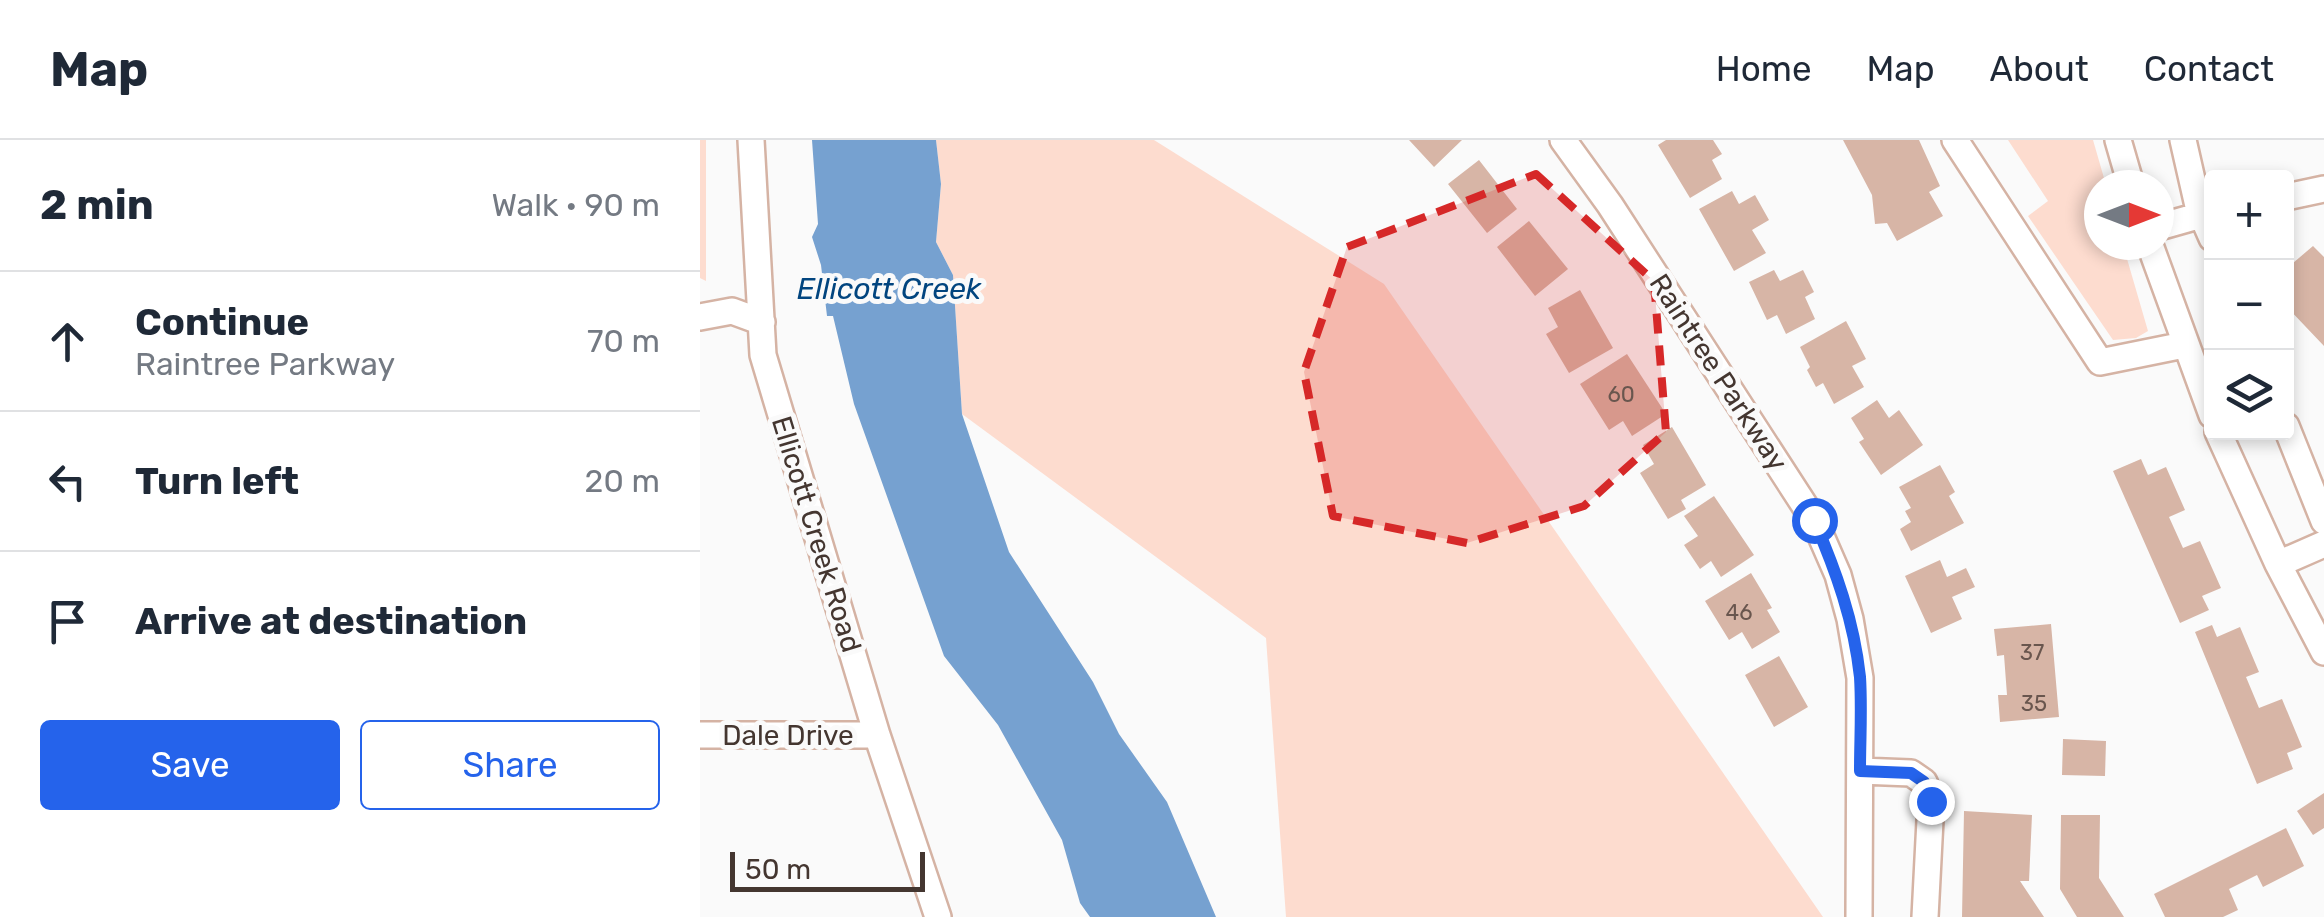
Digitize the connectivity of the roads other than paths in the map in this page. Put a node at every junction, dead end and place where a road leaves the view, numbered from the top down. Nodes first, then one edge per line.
1 (751, 140) edge
2 (1562, 140) edge
3 (1955, 140) edge
4 (2118, 140) edge
5 (2183, 140) edge
6 (2127, 170) edge
7 (2324, 188) edge
8 (2294, 194) edge
9 (2204, 209) edge
10 (2204, 222) edge
11 (2174, 225) edge
12 (2155, 260) edge
13 (700, 318) edge
14 (762, 322) junction
15 (2184, 344) junction
16 (2204, 395) edge
17 (2222, 440) edge
18 (2292, 440) edge
19 (2324, 520) edge
20 (2324, 544) edge
21 (2278, 564) junction
22 (2324, 652) edge
23 (700, 735) edge
24 (877, 735) junction
25 (1860, 771) junction
26 (938, 917) edge
27 (1859, 917) edge
28 (1925, 917) edge

1 - 14 street, Ellicott Creek Road
2 - 25 street, Raintree Parkway
3 - 15 street
4 - 6 street
5 - 9 street
7 - 8 street
10 - 11 street
12 - 15 street
13 - 14 street
14 - 24 street, Ellicott Creek Road
15 - 16 street
17 - 21 street
18 - 19 street
20 - 21 street
21 - 22 street
23 - 24 street, Dale Drive
24 - 26 street, Ellicott Creek Road
25 - 27 street, Raintree Parkway
25 - 28 street

